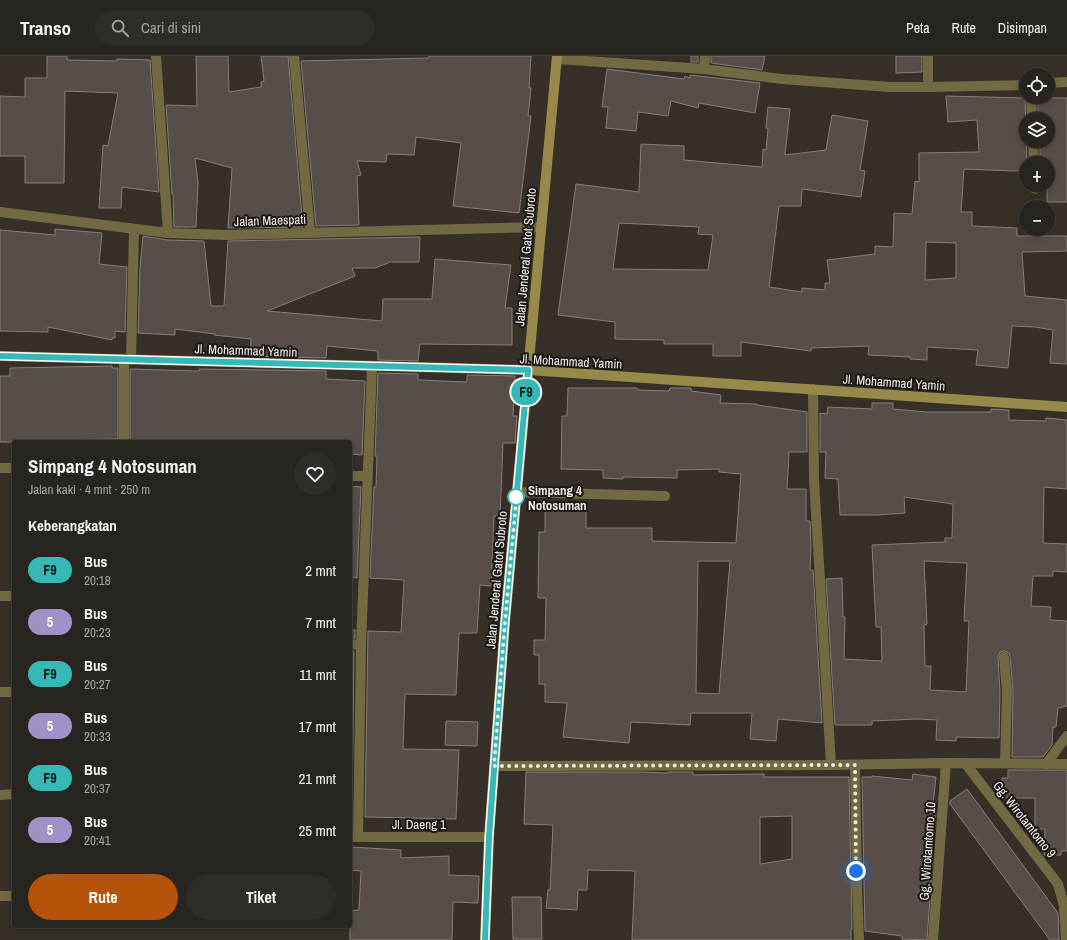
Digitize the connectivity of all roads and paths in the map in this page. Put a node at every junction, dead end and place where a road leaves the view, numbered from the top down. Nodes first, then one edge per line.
1 (156, 56) edge
2 (294, 56) edge
3 (705, 56) edge
4 (928, 56) edge
5 (557, 57) edge
6 (704, 69) junction
7 (1067, 82) edge
8 (1055, 83) edge
9 (1019, 85) edge
10 (928, 87) junction
11 (0, 212) edge
12 (541, 226) junction
13 (134, 229) junction
14 (310, 232) junction
15 (168, 233) junction
16 (0, 356) edge
17 (128, 360) junction
18 (372, 367) junction
19 (528, 370) junction
20 (813, 390) junction
21 (1067, 407) edge
22 (124, 440) edge
23 (0, 468) edge
24 (12, 468) edge
25 (352, 476) edge
26 (366, 476) junction
27 (517, 492) junction
28 (665, 496) dead end
29 (0, 596) edge
30 (12, 596) edge
31 (352, 644) edge
32 (361, 645) junction
33 (1004, 657) dead end
34 (0, 692) edge
35 (12, 692) edge
36 (1067, 736) edge
37 (946, 763) junction
38 (965, 763) junction
39 (1005, 763) junction
40 (1046, 764) junction
41 (1067, 764) edge
42 (831, 765) junction
43 (855, 765) junction
44 (494, 766) junction
45 (0, 794) edge
46 (12, 794) edge
47 (354, 837) edge
48 (489, 837) junction
49 (0, 896) edge
50 (12, 896) edge
51 (485, 940) edge
52 (859, 940) edge
53 (933, 940) edge
54 (1066, 940) edge

1 - 15 street
2 - 14 street
3 - 6 street
4 - 10 street
5 - 6 street
5 - 12 main road, Jalan Jenderal Gatot Subroto
6 - 10 street
7 - 8 street
9 - 10 street
11 - 13 street, Jalan Maespati
12 - 14 street, Jalan Maespati
12 - 19 main road, Jalan Jenderal Gatot Subroto
13 - 15 street, Jalan Maespati
13 - 17 street
14 - 15 street, Jalan Maespati
16 - 17 street, Jl. Mohammad Yamin
17 - 18 street, Jl. Mohammad Yamin
17 - 22 street
18 - 19 street, Jl. Mohammad Yamin
18 - 26 street
19 - 20 main road, Jl. Mohammad Yamin
19 - 27 main road, Jalan Jenderal Gatot Subroto
20 - 21 main road, Jl. Mohammad Yamin
20 - 42 street
23 - 24 street
25 - 26 street
26 - 32 street
27 - 28 street
27 - 44 main road, Jalan Jenderal Gatot Subroto
29 - 30 street
31 - 32 street
32 - 47 street
33 - 39 street
34 - 35 street
36 - 40 street
37 - 38 street
37 - 43 street
37 - 53 street, Gg. Wirotamtomo 10
38 - 39 street
38 - 54 street, Gg. Wirotamtomo 9
39 - 40 street
40 - 41 street
42 - 43 street
42 - 44 street
43 - 52 street
44 - 48 main road, Jalan Jenderal Gatot Subroto
45 - 46 street
47 - 48 street, Jl. Daeng 1
48 - 51 main road, Jalan Jenderal Gatot Subroto
49 - 50 street

